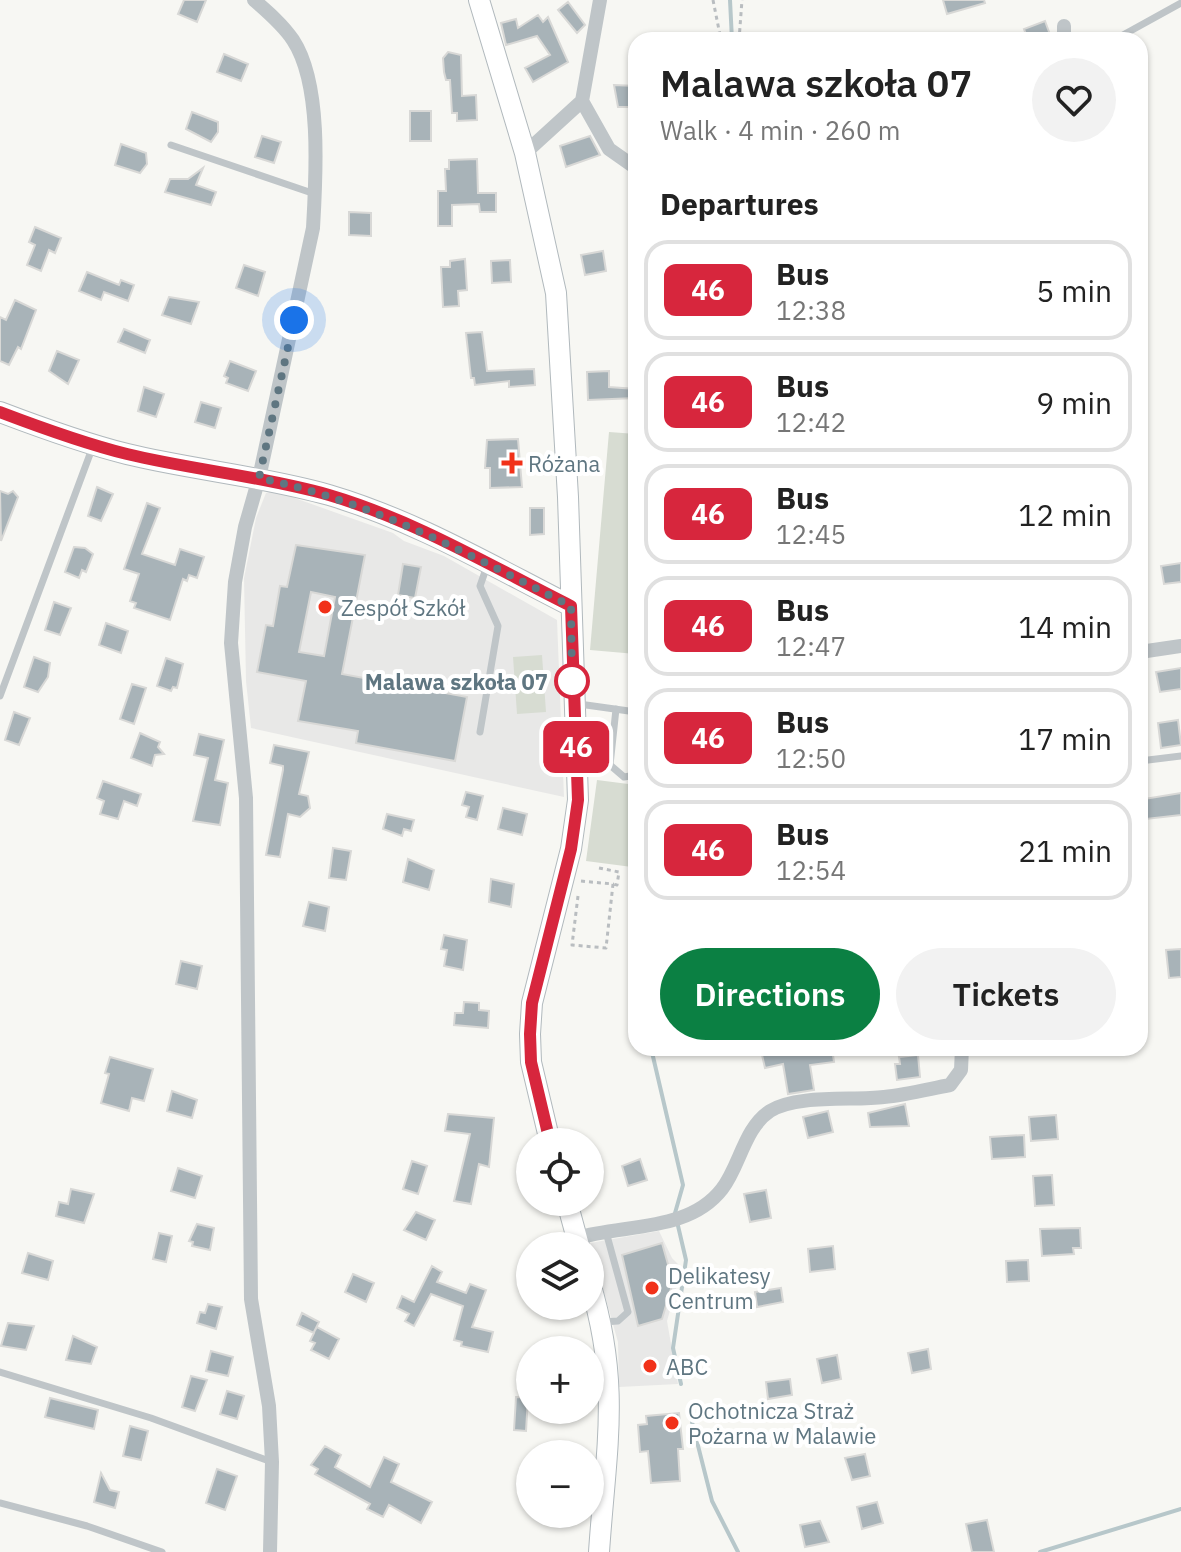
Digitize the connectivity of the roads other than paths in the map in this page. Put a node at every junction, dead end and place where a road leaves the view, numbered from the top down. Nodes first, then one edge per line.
1 (254, 0) edge
2 (479, 0) edge
3 (600, 0) edge
4 (1181, 3) edge
5 (1128, 32) edge
6 (582, 101) junction
7 (171, 145) dead end
8 (525, 153) junction
9 (628, 162) edge
10 (315, 194) junction
11 (0, 412) edge
12 (93, 444) junction
13 (259, 478) junction
14 (488, 564) junction
15 (571, 606) junction
16 (1181, 646) edge
17 (1148, 651) edge
18 (0, 696) edge
19 (573, 703) junction
20 (616, 709) junction
21 (628, 711) edge
22 (480, 732) dead end
23 (1181, 756) edge
24 (1148, 760) edge
25 (628, 776) edge
26 (962, 1056) edge
27 (547, 1128) edge
28 (606, 1230) junction
29 (601, 1232) edge
30 (601, 1320) edge
31 (602, 1323) junction
32 (0, 1372) edge
33 (272, 1462) junction
34 (0, 1503) edge
35 (162, 1552) edge
36 (270, 1552) edge
37 (599, 1552) edge

1 - 10 street
2 - 8 street
3 - 6 street
4 - 5 lane
6 - 8 street
6 - 9 street
7 - 10 lane
8 - 15 street
10 - 13 street
11 - 12 street
12 - 13 street
12 - 18 lane
13 - 14 street
13 - 33 street
14 - 15 street
14 - 22 lane
15 - 19 street
16 - 17 street
19 - 20 lane
19 - 27 street
20 - 21 lane
20 - 25 lane
23 - 24 lane
26 - 28 street
28 - 29 street
28 - 31 lane
30 - 31 street
31 - 37 street
32 - 33 lane
33 - 36 street
34 - 35 lane

